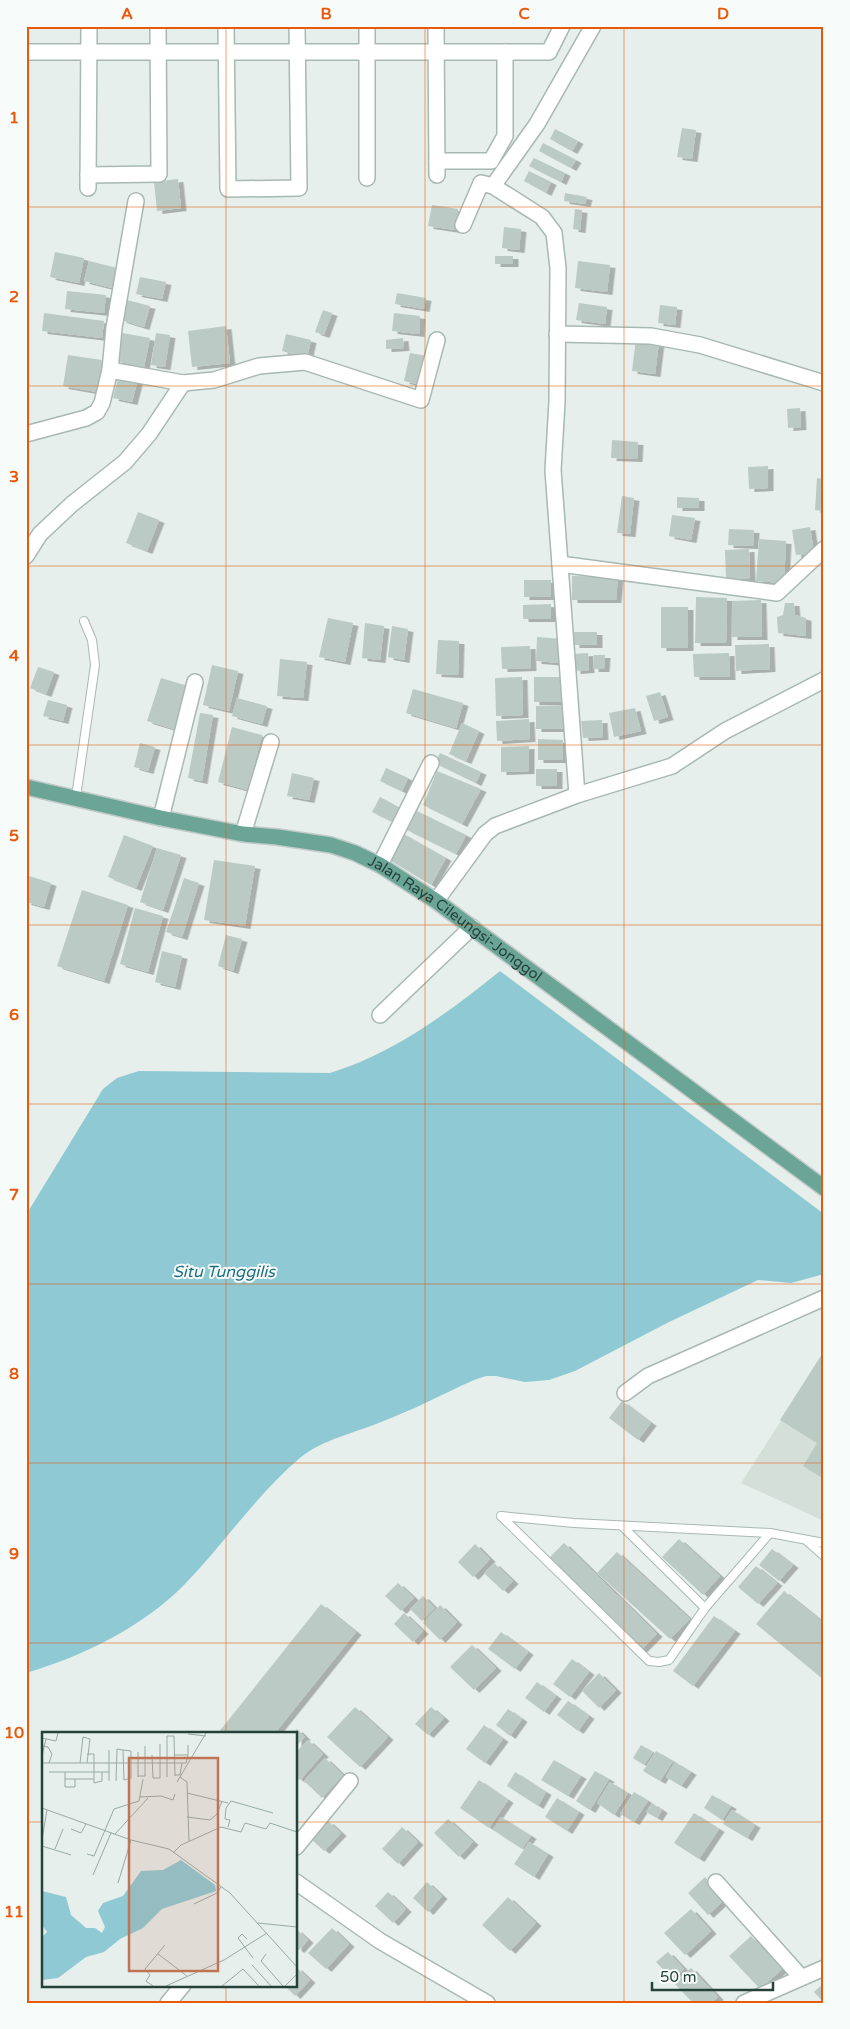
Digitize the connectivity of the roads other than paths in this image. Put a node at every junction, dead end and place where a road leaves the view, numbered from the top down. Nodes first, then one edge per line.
1 (89, 26) edge
2 (158, 26) edge
3 (226, 26) edge
4 (297, 26) edge
5 (366, 26) edge
6 (436, 26) edge
7 (562, 26) edge
8 (593, 26) edge
9 (26, 52) edge
10 (89, 52) junction
11 (158, 52) junction
12 (227, 52) junction
13 (297, 52) junction
14 (367, 52) junction
15 (436, 52) junction
16 (505, 52) junction
17 (367, 178) dead end
18 (493, 186) junction
19 (136, 201) dead end
20 (464, 225) dead end
21 (557, 334) junction
22 (437, 340) dead end
23 (110, 370) junction
24 (183, 383) junction
25 (824, 383) edge
26 (26, 434) edge
27 (824, 549) edge
28 (26, 556) edge
29 (560, 564) junction
30 (84, 621) dead end
31 (824, 680) edge
32 (195, 682) dead end
33 (271, 742) dead end
34 (431, 763) dead end
35 (26, 787) edge
36 (577, 795) junction
37 (76, 797) junction
38 (161, 818) junction
39 (242, 834) junction
40 (380, 864) junction
41 (436, 901) junction
42 (472, 928) junction
43 (380, 1015) dead end
44 (824, 1188) edge
45 (824, 1298) edge
46 (625, 1393) dead end
47 (622, 1526) junction
48 (770, 1533) junction
49 (806, 1540) junction
50 (824, 1543) edge
51 (824, 1556) edge
52 (705, 1608) junction
53 (350, 1781) dead end
54 (298, 1845) edge
55 (716, 1882) dead end
56 (298, 1883) edge
57 (824, 1968) edge
58 (801, 1977) junction
59 (182, 1986) edge
60 (168, 2003) edge
61 (487, 2003) edge
62 (744, 2003) edge

1 - 10 street
2 - 11 street
3 - 12 street
4 - 13 street
5 - 14 street
6 - 15 street
7 - 16 street
8 - 18 street
9 - 10 street
10 - 11 street
10 - 11 street
11 - 12 street
12 - 13 street
12 - 13 street
13 - 14 street
14 - 15 street
14 - 17 street
15 - 16 street
15 - 16 street
18 - 20 street
18 - 21 street
19 - 23 street
21 - 25 street
21 - 29 street
22 - 24 street
23 - 24 street
23 - 26 street
24 - 28 street
27 - 29 street
29 - 36 street
30 - 37 lane
31 - 36 street
32 - 38 street
33 - 39 street
34 - 40 street
35 - 37 main road, Jalan Raya Cileungsi-Jonggol
36 - 41 street
37 - 38 main road, Jalan Raya Cileungsi-Jonggol
38 - 39 main road, Jalan Raya Cileungsi-Jonggol
39 - 40 main road, Jalan Raya Cileungsi-Jonggol
40 - 41 main road, Jalan Raya Cileungsi-Jonggol
41 - 42 main road, Jalan Raya Cileungsi-Jonggol
42 - 43 street
42 - 44 main road, Jalan Raya Cileungsi-Jonggol
45 - 46 street
47 - 48 lane
47 - 52 lane
47 - 52 lane
48 - 49 lane
48 - 52 lane
49 - 50 lane
49 - 51 lane
53 - 54 street
55 - 58 street
56 - 61 street
57 - 58 street
58 - 62 street
59 - 60 street

